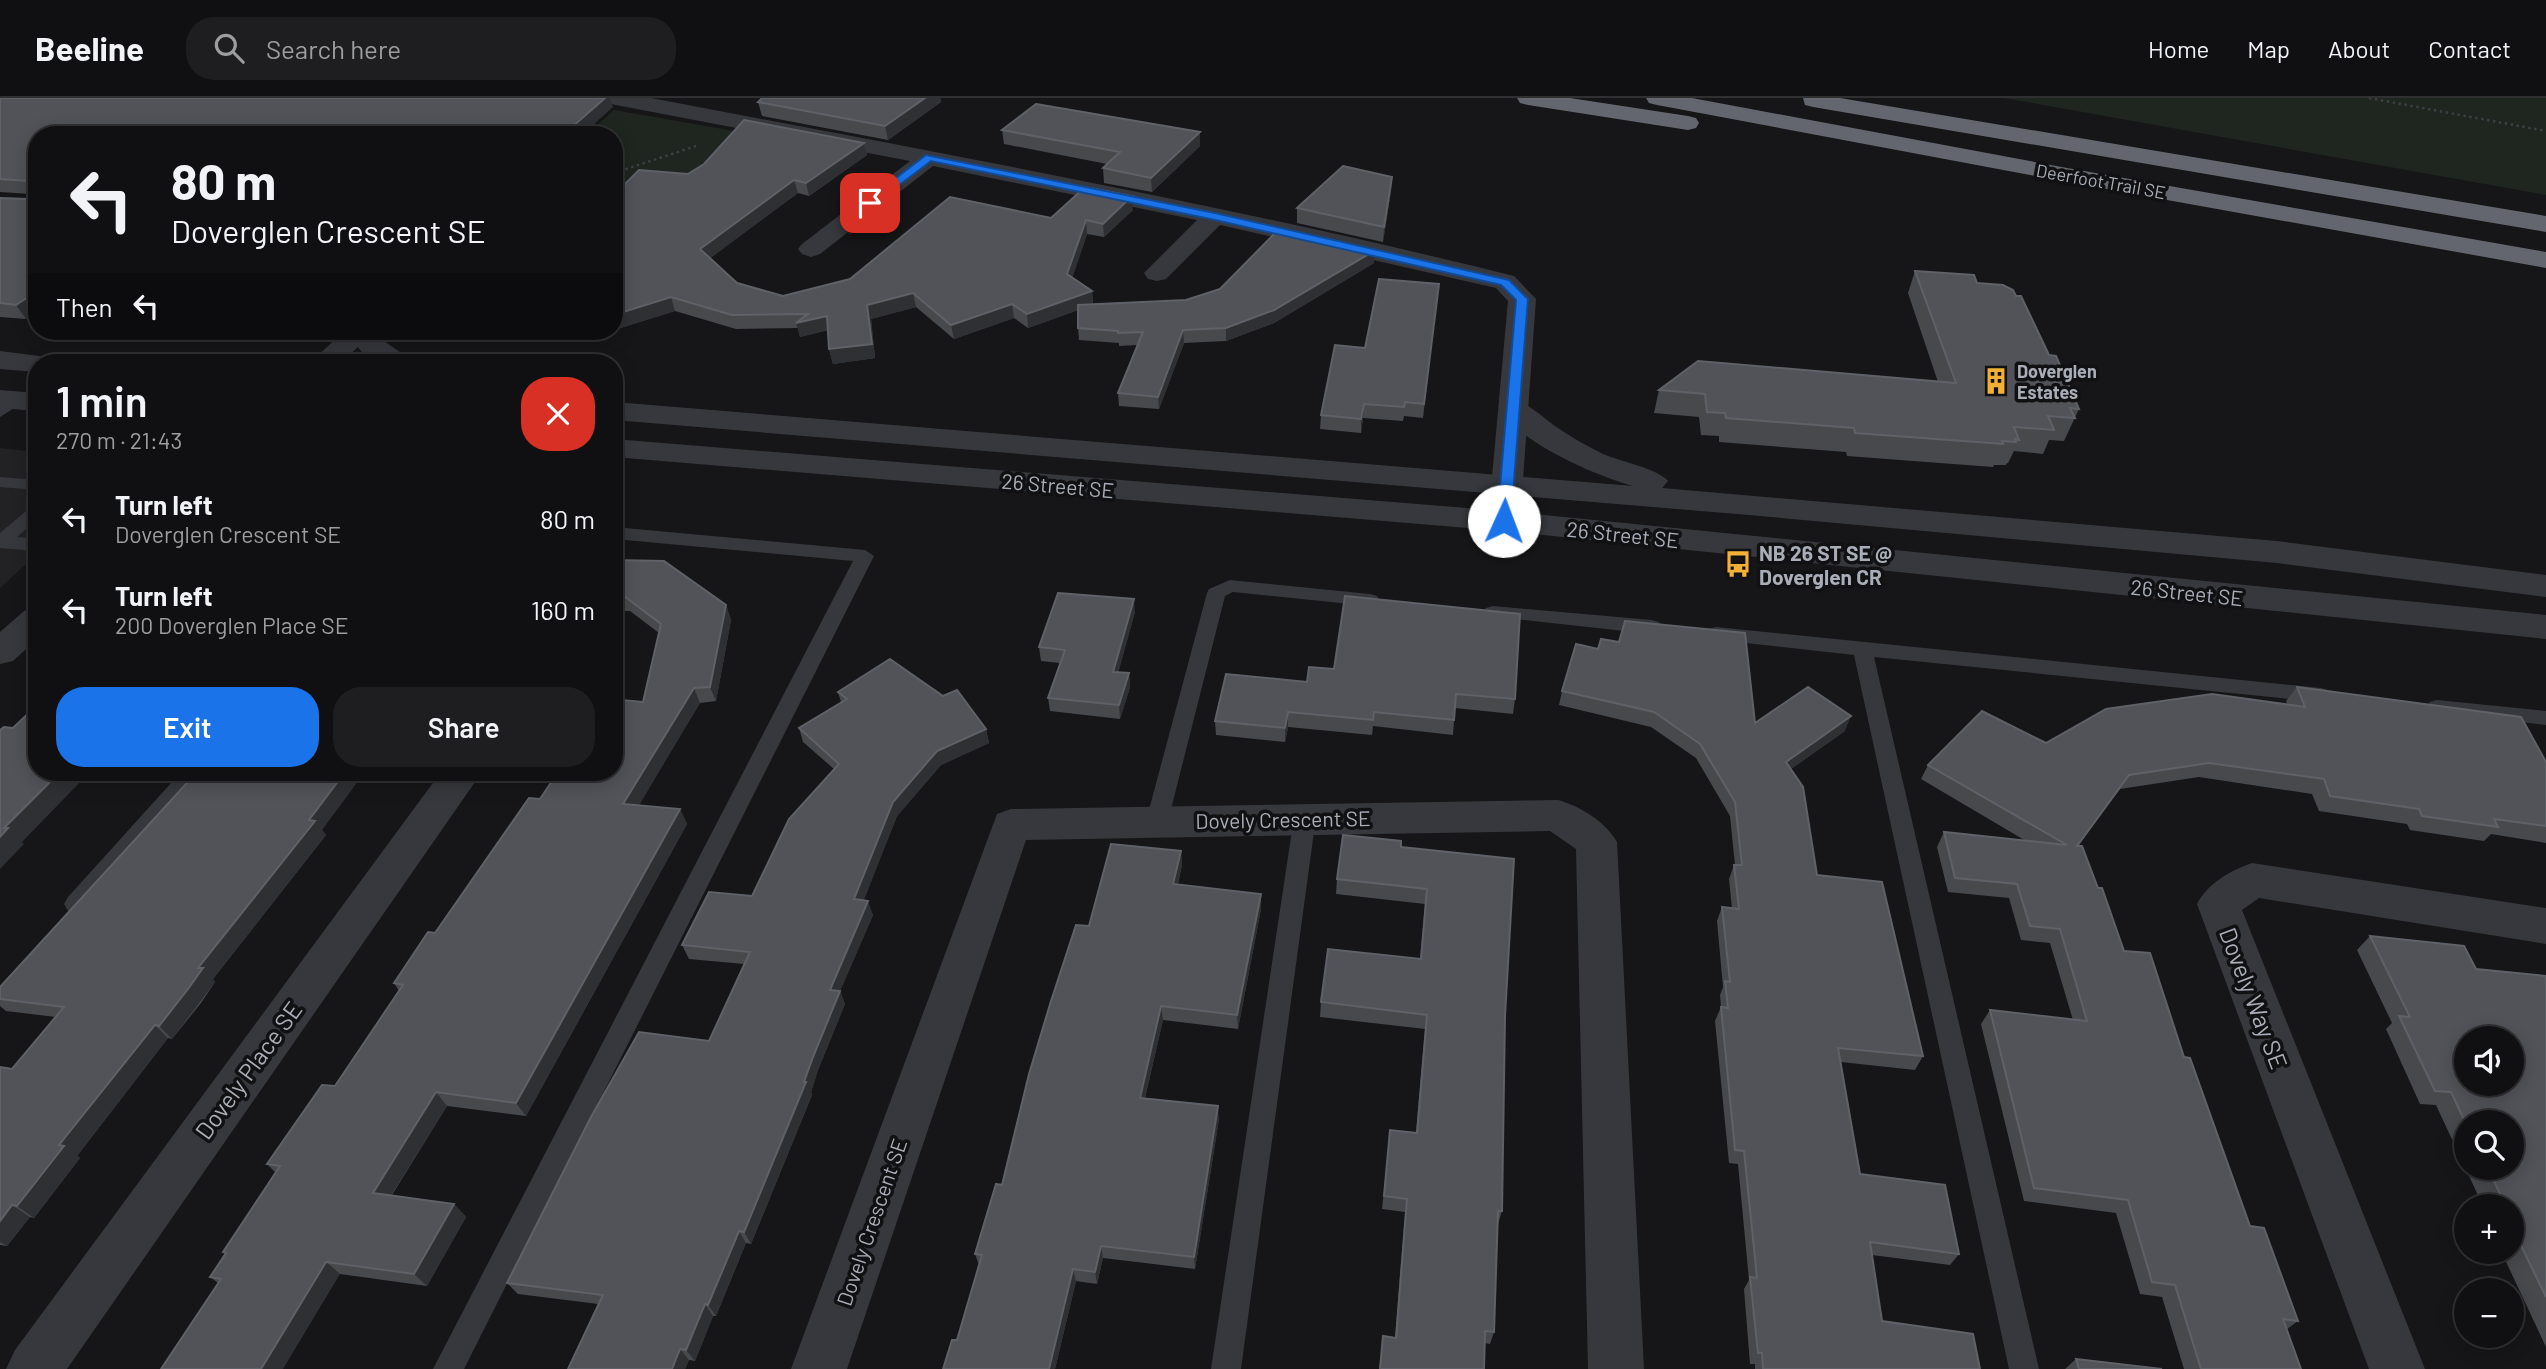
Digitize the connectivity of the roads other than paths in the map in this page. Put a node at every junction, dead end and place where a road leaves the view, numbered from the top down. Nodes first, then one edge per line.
1 (616, 98) edge
2 (1528, 98) edge
3 (1657, 98) edge
4 (1799, 98) edge
5 (1927, 98) edge
6 (929, 158) junction
7 (2067, 176) junction
8 (2546, 212) edge
9 (1215, 216) junction
10 (2546, 224) edge
11 (811, 249) dead end
12 (2546, 260) edge
13 (1157, 274) dead end
14 (351, 340) edge
15 (366, 340) edge
16 (334, 354) edge
17 (379, 354) edge
18 (0, 360) edge
19 (28, 362) edge
20 (1514, 409) junction
21 (623, 412) edge
22 (623, 450) edge
23 (0, 482) edge
24 (28, 484) edge
25 (1506, 485) junction
26 (1749, 505) junction
27 (28, 519) edge
28 (1504, 521) junction
29 (623, 534) edge
30 (1, 542) edge
31 (28, 544) edge
32 (2546, 586) edge
33 (1395, 602) edge
34 (1477, 610) edge
35 (28, 627) edge
36 (2542, 627) edge
37 (1670, 629) edge
38 (1697, 632) edge
39 (1862, 648) junction
40 (0, 652) edge
41 (2341, 697) edge
42 (2423, 705) edge
43 (2546, 718) edge
44 (185, 781) edge
45 (456, 781) edge
46 (1305, 817) junction
47 (1157, 821) junction
48 (64, 918) edge
49 (2546, 926) edge
50 (33, 1369) edge
51 (448, 1369) edge
52 (819, 1369) edge
53 (1226, 1369) edge
54 (1616, 1369) edge
55 (2024, 1369) edge
56 (2397, 1369) edge

1 - 6 street
2 - 7 highway
3 - 7 highway, Deerfoot Trail SE
4 - 10 highway, Deerfoot Trail SE
5 - 8 highway
6 - 9 street
6 - 11 street
7 - 12 highway, Deerfoot Trail SE
9 - 13 street
9 - 20 street
14 - 16 street
15 - 17 street
18 - 19 street
20 - 25 street
20 - 26 street
21 - 25 street, 26 Street SE
22 - 28 street, 26 Street SE
23 - 24 lane
25 - 26 street, 26 Street SE
25 - 28 street
26 - 32 street, 26 Street SE
27 - 30 lane
28 - 36 street, 26 Street SE
29 - 51 lane
30 - 31 lane
33 - 47 lane
34 - 37 lane
35 - 40 street
38 - 39 lane
39 - 41 lane
39 - 55 lane
42 - 43 lane
44 - 48 lane
45 - 50 street, Dovely Place SE
46 - 47 street, Dovely Crescent SE
46 - 53 lane
46 - 54 street, Dovely Crescent SE
47 - 52 street, Dovely Crescent SE
49 - 56 street, Dovely Way SE

